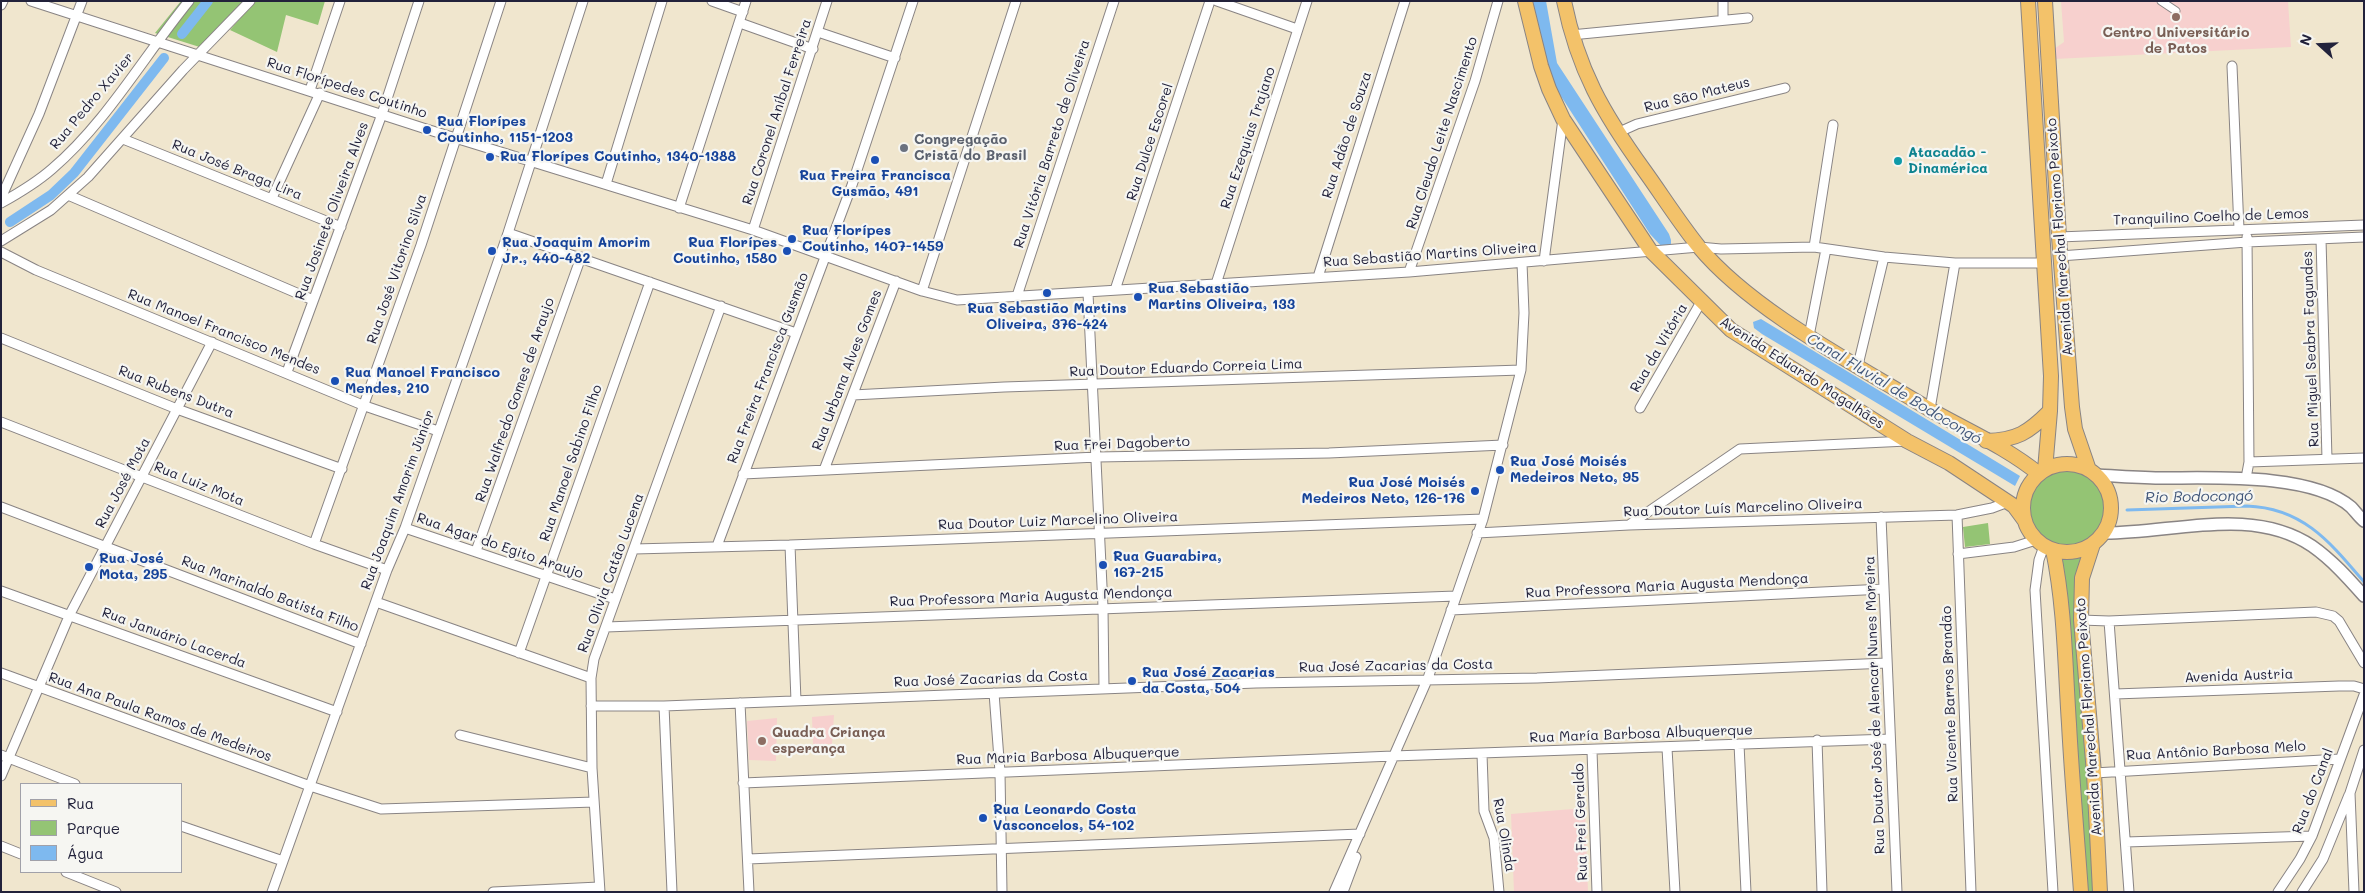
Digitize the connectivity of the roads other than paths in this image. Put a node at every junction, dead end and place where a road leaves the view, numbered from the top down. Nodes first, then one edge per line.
1 (3, 1) edge
2 (31, 1) edge
3 (82, 1) edge
4 (189, 1) edge
5 (250, 1) edge
6 (340, 1) edge
7 (419, 1) edge
8 (501, 1) edge
9 (583, 1) edge
10 (712, 1) edge
11 (746, 1) edge
12 (828, 1) edge
13 (913, 1) edge
14 (1016, 1) edge
15 (1114, 1) edge
16 (1210, 1) edge
17 (1217, 1) edge
18 (1307, 1) edge
19 (1405, 1) edge
20 (1498, 1) edge
21 (1564, 1) edge
22 (1723, 1) edge
23 (2028, 1) edge
24 (2045, 1) edge
25 (2160, 1) edge
26 (660, 2) edge
27 (1524, 2) edge
28 (1, 5) edge
29 (2176, 11) dead end
30 (743, 12) junction
31 (77, 16) junction
32 (1748, 18) dead end
33 (1723, 19) junction
34 (740, 23) junction
35 (1298, 29) junction
36 (818, 32) junction
37 (1571, 35) junction
38 (157, 42) junction
39 (813, 49) junction
40 (198, 56) junction
41 (895, 58) junction
42 (2232, 66) dead end
43 (1785, 88) dead end
44 (315, 92) junction
45 (382, 114) junction
46 (1563, 119) junction
47 (1833, 125) dead end
48 (1617, 133) junction
49 (456, 138) junction
50 (123, 139) junction
51 (531, 161) junction
52 (606, 184) junction
53 (68, 195) junction
54 (1, 198) edge
55 (272, 198) junction
56 (1, 203) edge
57 (679, 208) junction
58 (2364, 224) edge
59 (2338, 226) junction
60 (341, 227) junction
61 (2243, 229) junction
62 (753, 230) junction
63 (508, 233) junction
64 (2059, 237) junction
65 (2364, 237) edge
66 (2322, 238) junction
67 (2339, 238) junction
68 (1, 241) edge
69 (2247, 242) junction
70 (1699, 247) junction
71 (1814, 247) junction
72 (1826, 249) junction
73 (1650, 250) junction
74 (1, 252) edge
75 (825, 255) junction
76 (2060, 256) junction
77 (581, 257) junction
78 (1884, 257) junction
79 (1544, 261) junction
80 (1522, 263) junction
81 (1955, 263) junction
82 (2044, 264) junction
83 (1409, 272) junction
84 (1318, 277) junction
85 (896, 281) junction
86 (650, 282) junction
87 (1216, 284) junction
88 (1115, 290) junction
89 (922, 291) junction
90 (1088, 293) junction
91 (1017, 296) junction
92 (313, 300) junction
93 (1701, 302) junction
94 (721, 306) junction
95 (796, 333) junction
96 (1809, 336) junction
97 (1, 338) edge
98 (212, 342) junction
99 (1858, 365) junction
100 (1521, 370) junction
101 (287, 372) junction
102 (1093, 385) junction
103 (852, 395) junction
104 (364, 406) junction
105 (1640, 408) dead end
106 (177, 409) junction
107 (1930, 409) junction
108 (2050, 412) junction
109 (1, 422) edge
110 (438, 431) junction
111 (1908, 441) junction
112 (1986, 441) junction
113 (1502, 445) junction
114 (1097, 457) junction
115 (2364, 458) edge
116 (2327, 459) junction
117 (2249, 462) junction
118 (342, 469) junction
119 (824, 470) junction
120 (2042, 472) junction
121 (2092, 472) junction
122 (742, 474) junction
123 (142, 476) junction
124 (2246, 478) junction
125 (2008, 502) junction
126 (1, 507) edge
127 (1958, 515) junction
128 (1881, 517) junction
129 (1482, 519) junction
130 (2025, 521) junction
131 (2364, 521) edge
132 (1629, 525) junction
133 (405, 528) junction
134 (1100, 532) junction
135 (1478, 533) junction
136 (2104, 533) junction
137 (314, 544) junction
138 (2094, 544) junction
139 (106, 545) junction
140 (790, 545) junction
141 (2044, 545) junction
142 (716, 546) junction
143 (634, 549) junction
144 (476, 551) junction
145 (1958, 554) junction
146 (387, 570) junction
147 (546, 577) junction
148 (1884, 589) junction
149 (1, 591) edge
150 (1456, 596) junction
151 (2364, 596) edge
152 (615, 600) junction
153 (376, 602) junction
154 (1104, 607) junction
155 (1451, 610) junction
156 (70, 614) junction
157 (791, 620) junction
158 (2081, 620) junction
159 (2109, 621) junction
160 (606, 627) junction
161 (361, 644) junction
162 (519, 654) junction
163 (1888, 663) junction
164 (2364, 664) edge
165 (1, 673) edge
166 (591, 678) junction
167 (1428, 678) junction
168 (39, 688) junction
169 (1104, 689) junction
170 (2364, 689) edge
171 (994, 693) junction
172 (2115, 694) junction
173 (2364, 695) edge
174 (796, 701) junction
175 (740, 703) junction
176 (591, 706) junction
177 (664, 706) junction
178 (337, 712) junction
179 (460, 735) dead end
180 (1890, 739) junction
181 (1817, 740) junction
182 (1740, 744) junction
183 (1667, 748) junction
184 (2364, 750) edge
185 (1592, 751) junction
186 (1482, 754) junction
187 (5, 756) edge
188 (1394, 756) junction
189 (2340, 758) junction
190 (592, 768) junction
191 (2120, 770) junction
192 (1000, 772) junction
193 (2094, 773) junction
194 (1, 776) edge
195 (72, 783) edge
196 (743, 783) junction
197 (310, 786) junction
198 (2350, 793) junction
199 (594, 802) junction
200 (182, 826) edge
201 (1360, 834) junction
202 (2312, 836) junction
203 (2126, 842) junction
204 (1, 846) edge
205 (1001, 848) junction
206 (20, 854) edge
207 (748, 859) junction
208 (283, 861) junction
209 (68, 873) edge
210 (600, 889) edge
211 (116, 892) edge
212 (272, 892) edge
213 (493, 892) edge
214 (672, 892) edge
215 (749, 892) edge
216 (1002, 892) edge
217 (1334, 892) edge
218 (1343, 892) edge
219 (1499, 892) edge
220 (1597, 892) edge
221 (1675, 892) edge
222 (1746, 892) edge
223 (1822, 892) edge
224 (1897, 892) edge
225 (1971, 892) edge
226 (2053, 892) edge
227 (2081, 892) edge
228 (2100, 892) edge
229 (2129, 892) edge
230 (2278, 892) edge
231 (2302, 892) edge
232 (2354, 892) edge

1 - 28 street
2 - 31 street, Rua Florípedes Coutinho
3 - 31 street
4 - 38 street, Rua Pedro Xavier
5 - 40 street
6 - 44 street
7 - 45 street, Rua Josinete Oliveira Alves
8 - 49 street, Rua José Vitorino Silva
9 - 51 street, Rua Joaquim Amorim Júnior
10 - 30 street
11 - 30 street
12 - 36 street, Rua Coronel Aníbal Ferreira
13 - 41 street, Rua Freira Francisca Gusmão
14 - 89 street
15 - 91 street, Rua Vitória Barreto de Oliveira
16 - 88 street, Rua Dulce Escorel
17 - 35 street
18 - 35 street, Rua Ezequias Trajano
19 - 84 street, Rua Adão de Souza
20 - 83 street, Rua Cleudo Leite Nascimento
21 - 37 main road
22 - 33 street
23 - 82 main road, Avenida Marechal Floriano Peixoto
24 - 64 main road, Avenida Marechal Floriano Peixoto
25 - 29 street
26 - 52 street
27 - 46 main road, Avenida Eduardo Magalhães
30 - 34 street
31 - 38 street, Rua Florípedes Coutinho
31 - 54 street
32 - 33 street
33 - 37 street
34 - 39 street
34 - 57 street
35 - 87 street, Rua Ezequias Trajano
36 - 39 street, Rua Coronel Aníbal Ferreira
36 - 41 street
37 - 48 main road
38 - 40 street, Rua Florípedes Coutinho
38 - 56 street, Rua Pedro Xavier
39 - 62 street, Rua Coronel Aníbal Ferreira
40 - 44 street, Rua Florípedes Coutinho
40 - 50 street
41 - 75 street, Rua Freira Francisca Gusmão
42 - 61 street
43 - 48 street, Rua São Mateus
44 - 45 street, Rua Florípedes Coutinho
44 - 55 street
45 - 49 street, Rua Florípedes Coutinho
45 - 60 street, Rua Josinete Oliveira Alves
46 - 73 main road, Avenida Eduardo Magalhães
46 - 79 street
47 - 71 street
48 - 70 main road
49 - 51 street, Rua Florípedes Coutinho
49 - 104 street, Rua José Vitorino Silva
50 - 53 street
50 - 55 street, Rua José Braga Lira
51 - 52 street, Rua Florípedes Coutinho
51 - 63 street, Rua Joaquim Amorim Júnior
52 - 57 street, Rua Florípedes Coutinho
53 - 68 street
53 - 92 street
55 - 60 street, Rua José Braga Lira
57 - 62 street, Rua Florípedes Coutinho
58 - 59 street, Tranquilino Coelho de Lemos
59 - 61 street, Tranquilino Coelho de Lemos
59 - 67 street
60 - 92 street, Rua Josinete Oliveira Alves
61 - 64 street, Tranquilino Coelho de Lemos
61 - 69 street
62 - 75 street, Rua Florípedes Coutinho
63 - 77 street
63 - 110 street, Rua Joaquim Amorim Júnior
64 - 76 main road, Avenida Marechal Floriano Peixoto
65 - 67 street, Tranquilino Coelho de Lemos
66 - 67 street, Tranquilino Coelho de Lemos
66 - 69 street, Tranquilino Coelho de Lemos
66 - 116 street, Rua Miguel Seabra Fagundes
69 - 76 street, Tranquilino Coelho de Lemos
69 - 117 street
70 - 71 street, Rua Sebastião Martins Oliveira
70 - 73 street, Rua Sebastião Martins Oliveira
70 - 96 main road
71 - 72 street, Rua Sebastião Martins Oliveira
72 - 78 street, Rua Sebastião Martins Oliveira
72 - 96 street
73 - 79 street, Rua Sebastião Martins Oliveira
73 - 93 main road, Avenida Eduardo Magalhães
74 - 98 street, Rua Manoel Francisco Mendes
75 - 85 street, Rua Sebastião Martins Oliveira
75 - 95 street, Rua Freira Francisca Gusmão
76 - 121 main road, Avenida Marechal Floriano Peixoto
77 - 86 street
77 - 144 street, Rua Walfredo Gomes de Araujo
78 - 81 street, Rua Sebastião Martins Oliveira
78 - 99 street
79 - 80 street, Rua Sebastião Martins Oliveira
80 - 83 street, Rua Sebastião Martins Oliveira
80 - 100 street
81 - 82 street, Rua Sebastião Martins Oliveira
81 - 107 street
82 - 108 main road, Avenida Marechal Floriano Peixoto
83 - 84 street, Rua Sebastião Martins Oliveira
84 - 87 street, Rua Sebastião Martins Oliveira
85 - 89 street, Rua Sebastião Martins Oliveira
85 - 103 street, Rua Urbana Alves Gomes
86 - 94 street
86 - 147 street, Rua Manoel Sabino Filho
87 - 88 street, Rua Sebastião Martins Oliveira
88 - 90 street, Rua Sebastião Martins Oliveira
89 - 91 street, Rua Sebastião Martins Oliveira
90 - 91 street, Rua Sebastião Martins Oliveira
90 - 102 street
92 - 101 street, Rua Josinete Oliveira Alves
93 - 105 street, Rua da Vitória
93 - 111 main road, Avenida Eduardo Magalhães
94 - 95 street
94 - 143 street, Rua Olivia Catão Lucena
95 - 122 street, Rua Freira Francisca Gusmão
96 - 99 main road
97 - 106 street, Rua Rubens Dutra
98 - 101 street, Rua Manoel Francisco Mendes
98 - 106 street, Rua José Mota
99 - 107 main road
100 - 102 street, Rua Doutor Eduardo Correia Lima
100 - 113 street
101 - 104 street, Rua Manoel Francisco Mendes
102 - 103 street, Rua Doutor Eduardo Correia Lima
102 - 114 street
103 - 119 street, Rua Urbana Alves Gomes
104 - 110 street, Rua Manoel Francisco Mendes
104 - 118 street, Rua José Vitorino Silva
106 - 118 street, Rua Rubens Dutra
106 - 123 street, Rua José Mota
107 - 112 main road
108 - 112 main road
108 - 120 main road, Avenida Marechal Floriano Peixoto
109 - 123 street, Rua Luiz Mota
110 - 133 street, Rua Joaquim Amorim Júnior
111 - 125 main road, Avenida Eduardo Magalhães
111 - 132 street
112 - 120 main road
113 - 114 street, Rua Frei Dagoberto
113 - 129 street
114 - 119 street, Rua Frei Dagoberto
114 - 134 street
115 - 116 street
116 - 117 street
117 - 124 street
118 - 137 street, Rua José Vitorino Silva
119 - 122 street, Rua Frei Dagoberto
120 - 121 main road
120 - 130 main road
121 - 124 street
121 - 136 main road
122 - 142 street, Rua Freira Francisca Gusmão
123 - 137 street, Rua Luiz Mota
123 - 139 street, Rua José Mota
124 - 131 street
125 - 127 street, Rua Doutor Luís Marcelino Oliveira
125 - 130 main road, Avenida Eduardo Magalhães
126 - 139 street, Rua Marinaldo Batista Filho
127 - 128 street, Rua Doutor Luís Marcelino Oliveira
127 - 145 street, Rua Vicente Barros Brandão
128 - 132 street, Rua Doutor Luís Marcelino Oliveira
128 - 148 street, Rua Doutor José de Alencar Nunes Moreira
129 - 134 street, Rua Doutor Luiz Marcelino Oliveira
129 - 135 street
130 - 141 main road
132 - 135 street, Rua Doutor Luís Marcelino Oliveira
133 - 144 street, Rua Agar do Egito Araujo
133 - 146 street, Rua Joaquim Amorim Júnior
134 - 140 street, Rua Doutor Luiz Marcelino Oliveira
134 - 154 street
135 - 150 street
136 - 138 main road
136 - 151 street
137 - 146 street, Rua Luiz Mota
138 - 141 main road
138 - 158 main road, Avenida Marechal Floriano Peixoto
139 - 156 street, Rua José Mota
139 - 161 street, Rua Marinaldo Batista Filho
140 - 142 street, Rua Doutor Luiz Marcelino Oliveira
140 - 157 street
141 - 145 street
141 - 226 street
141 - 227 main road, Avenida Marechal Floriano Peixoto
142 - 143 street, Rua Doutor Luiz Marcelino Oliveira
143 - 152 street, Rua Olivia Catão Lucena
144 - 147 street, Rua Agar do Egito Araujo
145 - 225 street, Rua Vicente Barros Brandão
146 - 153 street, Rua Joaquim Amorim Júnior
147 - 152 street, Rua Agar do Egito Araujo
147 - 162 street, Rua Manoel Sabino Filho
148 - 155 street, Rua Professora Maria Augusta Mendonça
148 - 163 street, Rua Doutor José de Alencar Nunes Moreira
149 - 156 street, Rua Januário Lacerda
150 - 154 street, Rua Professora Maria Augusta Mendonça
150 - 155 street
152 - 160 street, Rua Olivia Catão Lucena
153 - 161 street, Rua Joaquim Amorim Júnior
153 - 162 street
154 - 157 street, Rua Professora Maria Augusta Mendonça
154 - 169 street
155 - 167 street
156 - 168 street, Rua José Mota
156 - 178 street, Rua Januário Lacerda
157 - 160 street, Rua Professora Maria Augusta Mendonça
157 - 174 street
158 - 159 street
158 - 193 main road, Avenida Marechal Floriano Peixoto
159 - 164 street
159 - 172 street
160 - 166 street, Rua Olivia Catão Lucena
161 - 178 street, Rua Joaquim Amorim Júnior
162 - 166 street
163 - 167 street, Rua José Zacarias da Costa
163 - 180 street, Rua Doutor José de Alencar Nunes Moreira
165 - 168 street, Rua Ana Paula Ramos de Medeiros
166 - 176 street, Rua Olivia Catão Lucena
167 - 169 street, Rua José Zacarias da Costa
167 - 188 street
168 - 187 street, Rua José Mota
168 - 197 street, Rua Ana Paula Ramos de Medeiros
169 - 171 street, Rua José Zacarias da Costa
170 - 172 street, Avenida Austria
171 - 174 street, Rua José Zacarias da Costa
171 - 192 street
172 - 191 street
173 - 189 street, Rua do Canal
174 - 175 street, Rua José Zacarias da Costa
175 - 177 street, Rua José Zacarias da Costa
175 - 196 street
176 - 177 street, Rua José Zacarias da Costa
176 - 190 street, Rua Olivia Catão Lucena
177 - 214 street
178 - 197 street, Rua Joaquim Amorim Júnior
179 - 190 street
180 - 181 street, Rua María Barbosa Albuquerque
180 - 224 street, Rua Doutor José de Alencar Nunes Moreira
181 - 182 street, Rua María Barbosa Albuquerque
181 - 223 street
182 - 183 street, Rua María Barbosa Albuquerque
182 - 222 street
183 - 185 street, Rua María Barbosa Albuquerque
183 - 221 street
184 - 198 street
185 - 186 street, Rua María Barbosa Albuquerque
185 - 220 street, Rua Frei Geraldo
186 - 188 street, Rua María Barbosa Albuquerque
186 - 219 street, Rua Olinda
187 - 194 street, Rua José Mota
187 - 195 street
188 - 192 street, Rua Maria Barbosa Albuquerque
188 - 201 street
188 - 218 street
189 - 191 street, Rua Antônio Barbosa Melo
189 - 202 street, Rua do Canal
190 - 199 street, Rua Olivia Catão Lucena
191 - 193 street, Rua Antônio Barbosa Melo
191 - 203 street
192 - 196 street, Rua Maria Barbosa Albuquerque
192 - 205 street
193 - 228 main road, Avenida Marechal Floriano Peixoto
196 - 207 street
197 - 199 street, Rua Ana Paula Ramos de Medeiros
197 - 208 street, Rua Joaquim Amorim Júnior
198 - 231 street
198 - 232 street
199 - 210 street, Rua Olivia Catão Lucena
200 - 208 street
201 - 205 street
201 - 217 street
202 - 203 street
202 - 230 street, Rua do Canal
203 - 229 street
204 - 206 street
205 - 207 street
205 - 216 street
207 - 215 street
208 - 212 street, Rua Joaquim Amorim Júnior
209 - 211 street
210 - 213 street

